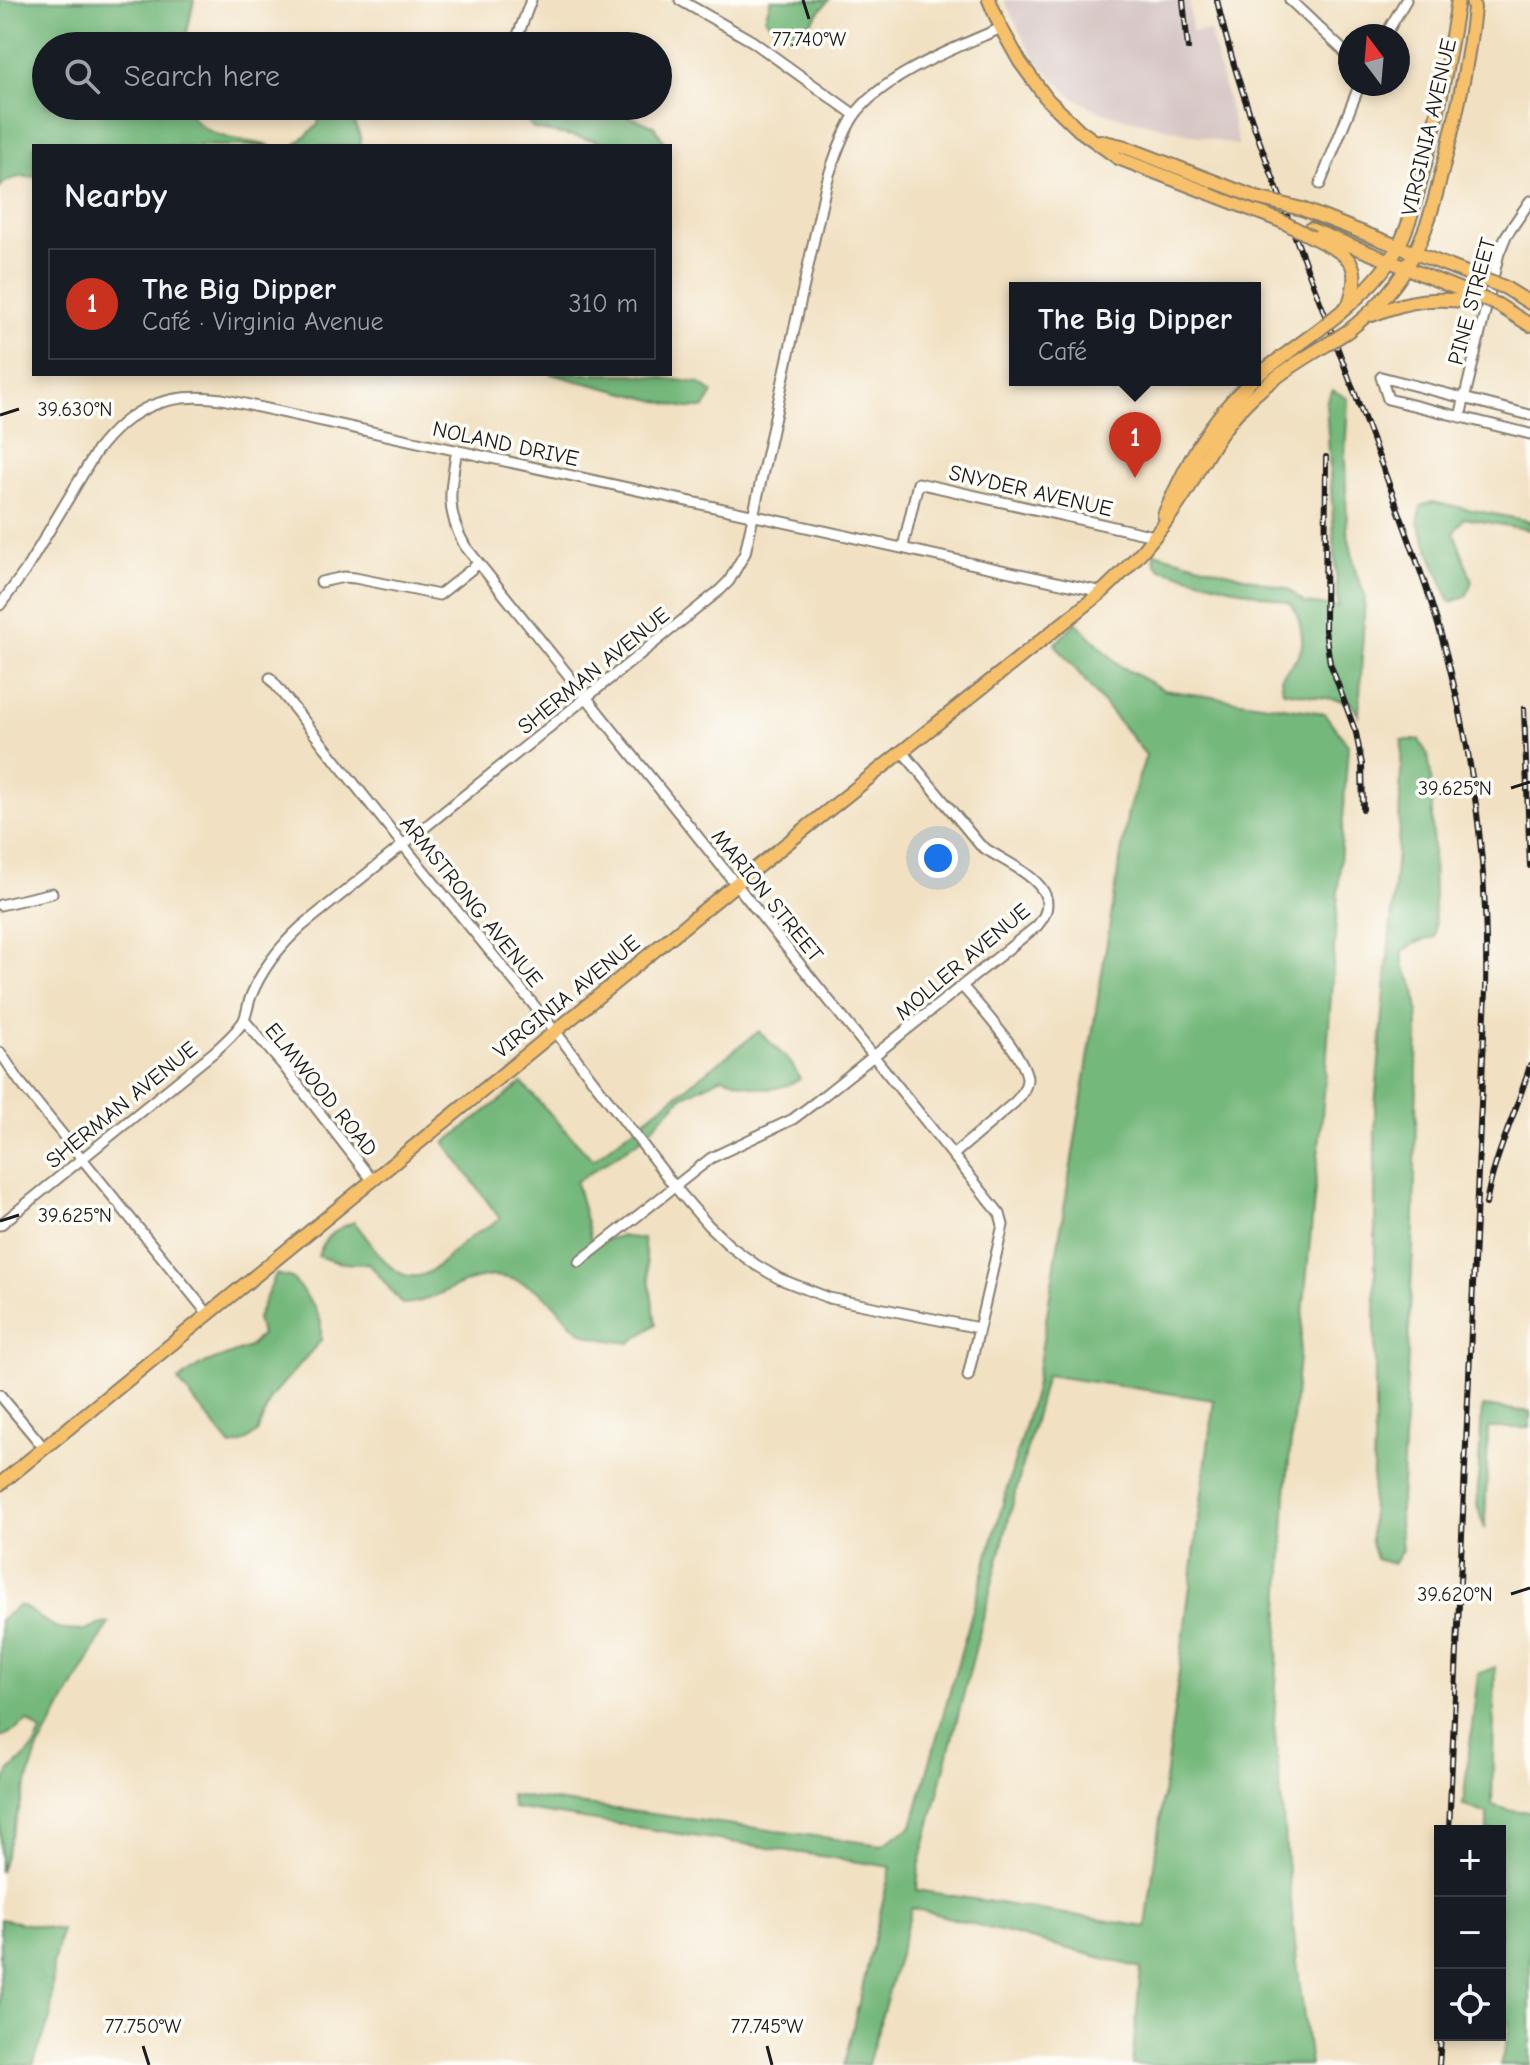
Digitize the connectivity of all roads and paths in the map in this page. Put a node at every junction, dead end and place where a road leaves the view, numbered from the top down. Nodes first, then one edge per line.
1 (531, 0) edge
2 (680, 0) edge
3 (989, 0) edge
4 (1290, 0) edge
5 (1406, 0) edge
6 (1458, 0) edge
7 (1472, 0) edge
8 (1392, 24) edge
9 (1001, 28) junction
10 (519, 32) edge
11 (1338, 46) edge
12 (1355, 96) edge
13 (855, 115) junction
14 (1320, 184) dead end
15 (1211, 187) junction
16 (1530, 201) edge
17 (1311, 233) junction
18 (1398, 247) junction
19 (1415, 253) junction
20 (1390, 260) junction
21 (1407, 268) junction
22 (1476, 300) junction
23 (1530, 303) edge
24 (1344, 310) junction
25 (1365, 318) junction
26 (1530, 325) edge
27 (1261, 374) edge
28 (1246, 386) edge
29 (1465, 398) junction
30 (1530, 415) edge
31 (1460, 417) junction
32 (1530, 434) edge
33 (457, 450) junction
34 (754, 515) junction
35 (1154, 536) junction
36 (903, 547) junction
37 (478, 564) junction
38 (321, 582) dead end
39 (1102, 592) junction
40 (0, 605) edge
41 (270, 678) dead end
42 (586, 699) junction
43 (902, 751) junction
44 (403, 845) junction
45 (736, 884) junction
46 (52, 893) dead end
47 (0, 905) edge
48 (963, 987) junction
49 (244, 1020) junction
50 (555, 1031) junction
51 (0, 1052) edge
52 (875, 1057) junction
53 (954, 1154) junction
54 (83, 1159) junction
55 (372, 1180) junction
56 (675, 1187) junction
57 (0, 1225) edge
58 (579, 1262) dead end
59 (208, 1314) junction
60 (979, 1328) junction
61 (968, 1376) dead end
62 (0, 1395) edge
63 (44, 1448) junction
64 (0, 1484) edge

1 - 10 street
2 - 13 street
3 - 9 main road
4 - 11 street
5 - 8 street
6 - 18 main road, VIRGINIA AVENUE
7 - 19 main road, VIRGINIA AVENUE
9 - 13 street, SHERMAN AVENUE
9 - 15 main road
12 - 14 street
13 - 34 street, SHERMAN AVENUE
15 - 17 main road, bridge
15 - 18 main road, bridge
16 - 29 street, PINE STREET
17 - 20 main road
17 - 24 main road
18 - 19 main road
18 - 20 main road, VIRGINIA AVENUE
19 - 21 main road, VIRGINIA AVENUE
19 - 23 main road, bridge
20 - 21 main road
20 - 24 main road, VIRGINIA AVENUE
21 - 22 main road
21 - 25 main road, VIRGINIA AVENUE
22 - 25 main road
22 - 26 main road, bridge
24 - 27 main road, VIRGINIA AVENUE, bridge
25 - 35 main road, VIRGINIA AVENUE, bridge
28 - 35 main road, VIRGINIA AVENUE
29 - 30 street
29 - 31 street, PINE STREET
29 - 31 street
31 - 32 street
33 - 34 street, NOLAND DRIVE
33 - 37 street, MARION STREET
33 - 40 street, NOLAND DRIVE
34 - 36 street, NOLAND DRIVE
34 - 42 street, SHERMAN AVENUE
35 - 36 street, SNYDER AVENUE
35 - 39 main road, VIRGINIA AVENUE
36 - 39 street, NOLAND DRIVE
37 - 38 street
37 - 42 street, MARION STREET
39 - 43 main road, VIRGINIA AVENUE
41 - 44 street, ARMSTRONG AVENUE
42 - 44 street, SHERMAN AVENUE
42 - 45 street, MARION STREET
43 - 45 main road, VIRGINIA AVENUE
43 - 48 street, MOLLER AVENUE
44 - 49 street, SHERMAN AVENUE
44 - 50 street, ARMSTRONG AVENUE
45 - 50 main road, VIRGINIA AVENUE
45 - 52 street, MARION STREET
46 - 47 street
48 - 52 street, MOLLER AVENUE
48 - 53 street
49 - 54 street, SHERMAN AVENUE
49 - 55 street, ELMWOOD ROAD
50 - 55 main road, VIRGINIA AVENUE
50 - 56 street, ARMSTRONG AVENUE
51 - 54 street
52 - 53 street, MARION STREET
52 - 56 street, MOLLER AVENUE
53 - 60 street, MARION STREET
54 - 57 street, SHERMAN AVENUE
54 - 59 street
55 - 59 main road, VIRGINIA AVENUE
56 - 58 street, MOLLER AVENUE
56 - 60 street, ARMSTRONG AVENUE
59 - 63 main road, VIRGINIA AVENUE
60 - 61 street, MARION STREET
62 - 63 street
63 - 64 main road, VIRGINIA AVENUE

